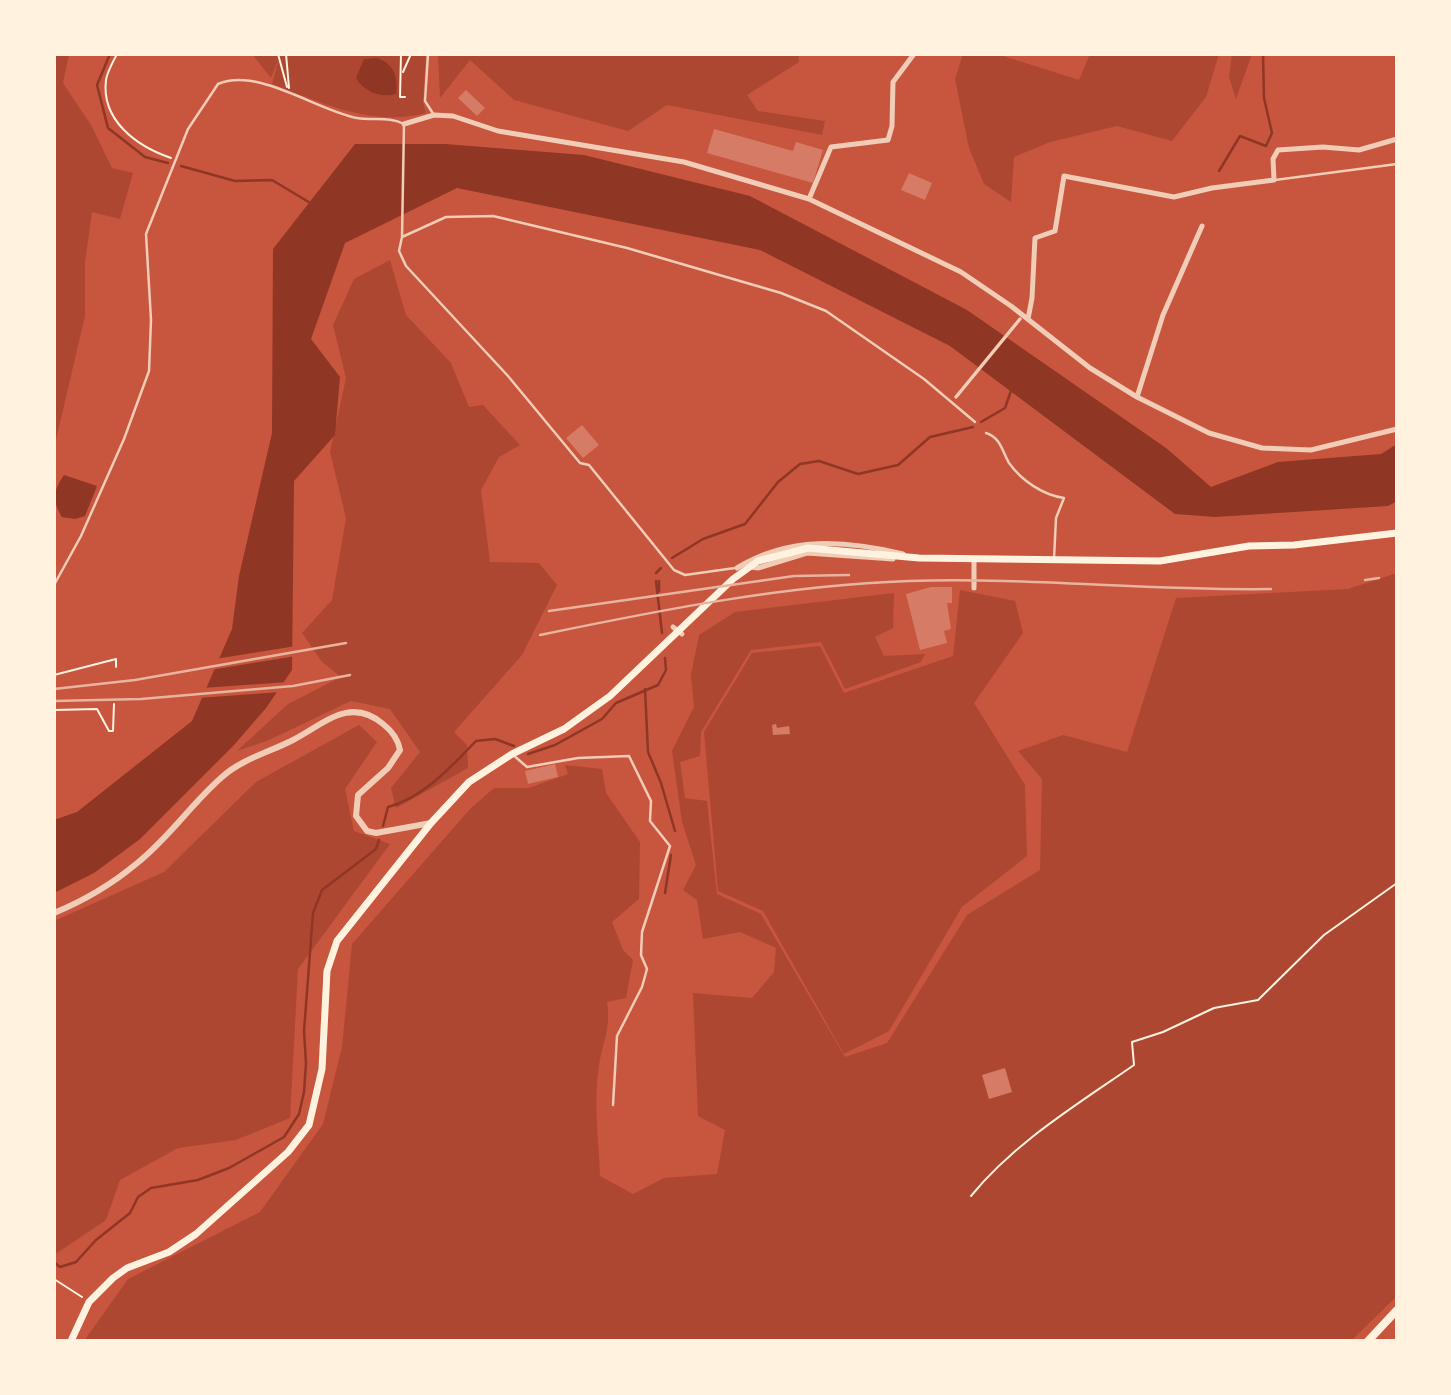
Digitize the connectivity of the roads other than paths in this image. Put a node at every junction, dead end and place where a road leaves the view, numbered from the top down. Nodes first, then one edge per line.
1 (428, 54) edge
2 (914, 54) edge
3 (434, 115) junction
4 (404, 124) junction
5 (1397, 139) edge
6 (1397, 164) edge
7 (1274, 180) junction
8 (809, 199) junction
9 (1202, 226) dead end
10 (402, 237) junction
11 (1020, 319) dead end
12 (1028, 319) junction
13 (956, 397) dead end
14 (1137, 397) junction
15 (975, 422) dead end
16 (1397, 429) edge
17 (986, 433) dead end
18 (1397, 533) edge
19 (919, 558) junction
20 (974, 559) junction
21 (1054, 559) junction
22 (737, 568) junction
23 (54, 584) edge
24 (974, 588) dead end
25 (673, 627) dead end
26 (682, 634) dead end
27 (512, 754) junction
28 (430, 823) junction
29 (54, 913) edge
30 (613, 1105) dead end
31 (1397, 1310) edge
32 (71, 1341) edge
33 (1368, 1341) edge

1 - 3 lane
2 - 8 street
3 - 4 street
3 - 8 street
4 - 10 lane
4 - 23 lane
5 - 7 street
6 - 7 lane
7 - 12 street
8 - 12 street
9 - 14 street
10 - 15 lane
10 - 22 lane
11 - 13 street
12 - 14 street
14 - 16 street
17 - 21 lane
18 - 21 main road
19 - 20 main road
19 - 22 street
19 - 22 street
19 - 27 main road
20 - 21 main road
20 - 24 street
25 - 26 street
27 - 28 main road
27 - 30 lane
28 - 29 street
28 - 32 main road
31 - 33 main road

